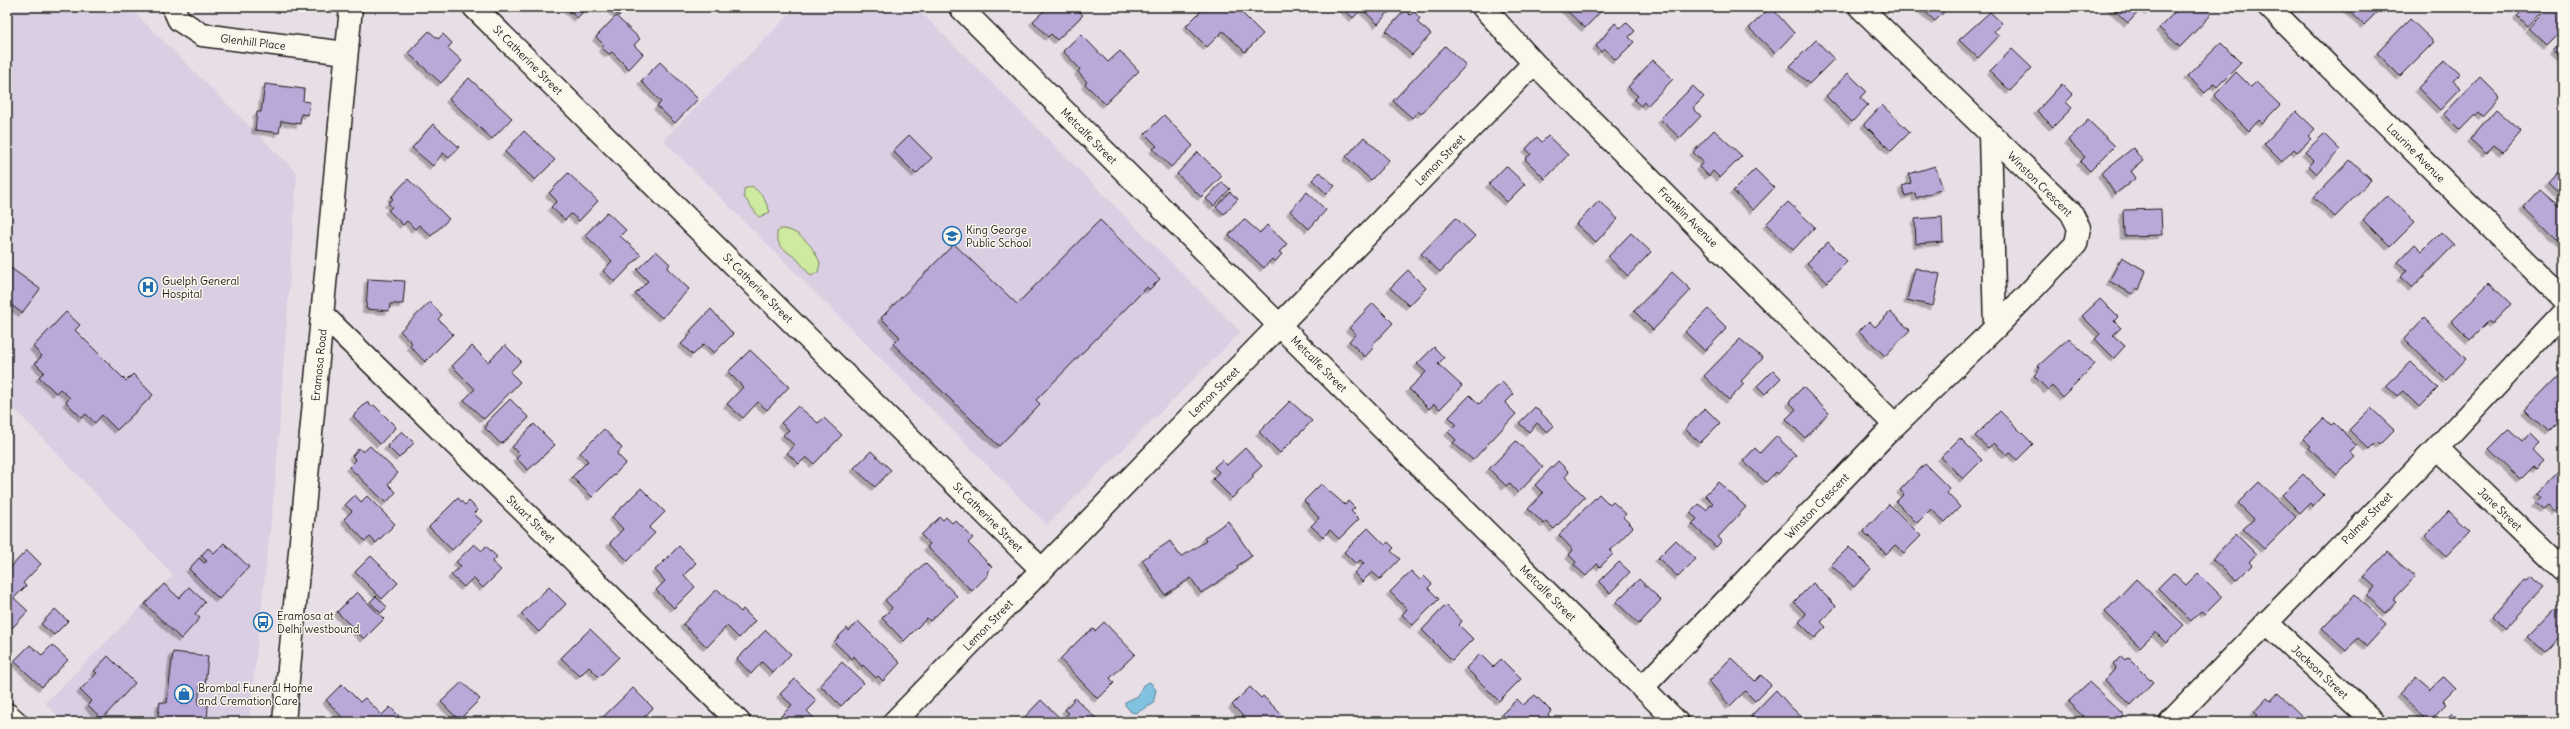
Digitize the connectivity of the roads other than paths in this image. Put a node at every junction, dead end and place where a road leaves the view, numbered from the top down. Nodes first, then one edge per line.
1 (172, 7) edge
2 (351, 7) edge
3 (474, 7) edge
4 (960, 7) edge
5 (1483, 7) edge
6 (1860, 7) edge
7 (2269, 7) edge
8 (346, 53) junction
9 (1534, 63) junction
10 (1990, 134) junction
11 (2563, 299) edge
12 (2563, 313) edge
13 (324, 316) junction
14 (1280, 325) junction
15 (1995, 328) junction
16 (1895, 425) junction
17 (2437, 448) junction
18 (1042, 570) junction
19 (2563, 570) edge
20 (2266, 622) junction
21 (1642, 688) junction
22 (7, 714) edge
23 (16, 722) edge
24 (284, 722) edge
25 (739, 722) edge
26 (894, 722) edge
27 (1677, 722) edge
28 (2170, 722) edge
29 (2374, 722) edge

1 - 8 street, Glenhill Place
2 - 8 street, Eramosa Road
3 - 18 street, St Catherine Street
4 - 14 street, Metcalfe Street
5 - 9 street, Franklin Avenue
6 - 10 street, Winston Crescent
7 - 11 street, Laurine Avenue
8 - 13 street, Eramosa Road
9 - 14 street, Lemon Street
9 - 16 street, Franklin Avenue
10 - 15 street, Winston Crescent
10 - 15 street, Winston Crescent
12 - 17 street, Palmer Street
13 - 24 street, Eramosa Road
13 - 25 street, Stuart Street
14 - 18 street, Lemon Street
14 - 21 street, Metcalfe Street
15 - 16 street, Winston Crescent
16 - 21 street, Winston Crescent
17 - 19 street, Jane Street
17 - 20 street, Palmer Street
18 - 26 street, Lemon Street
20 - 28 street, Palmer Street
20 - 29 street, Jackson Street
21 - 27 street, Metcalfe Street
22 - 23 street

